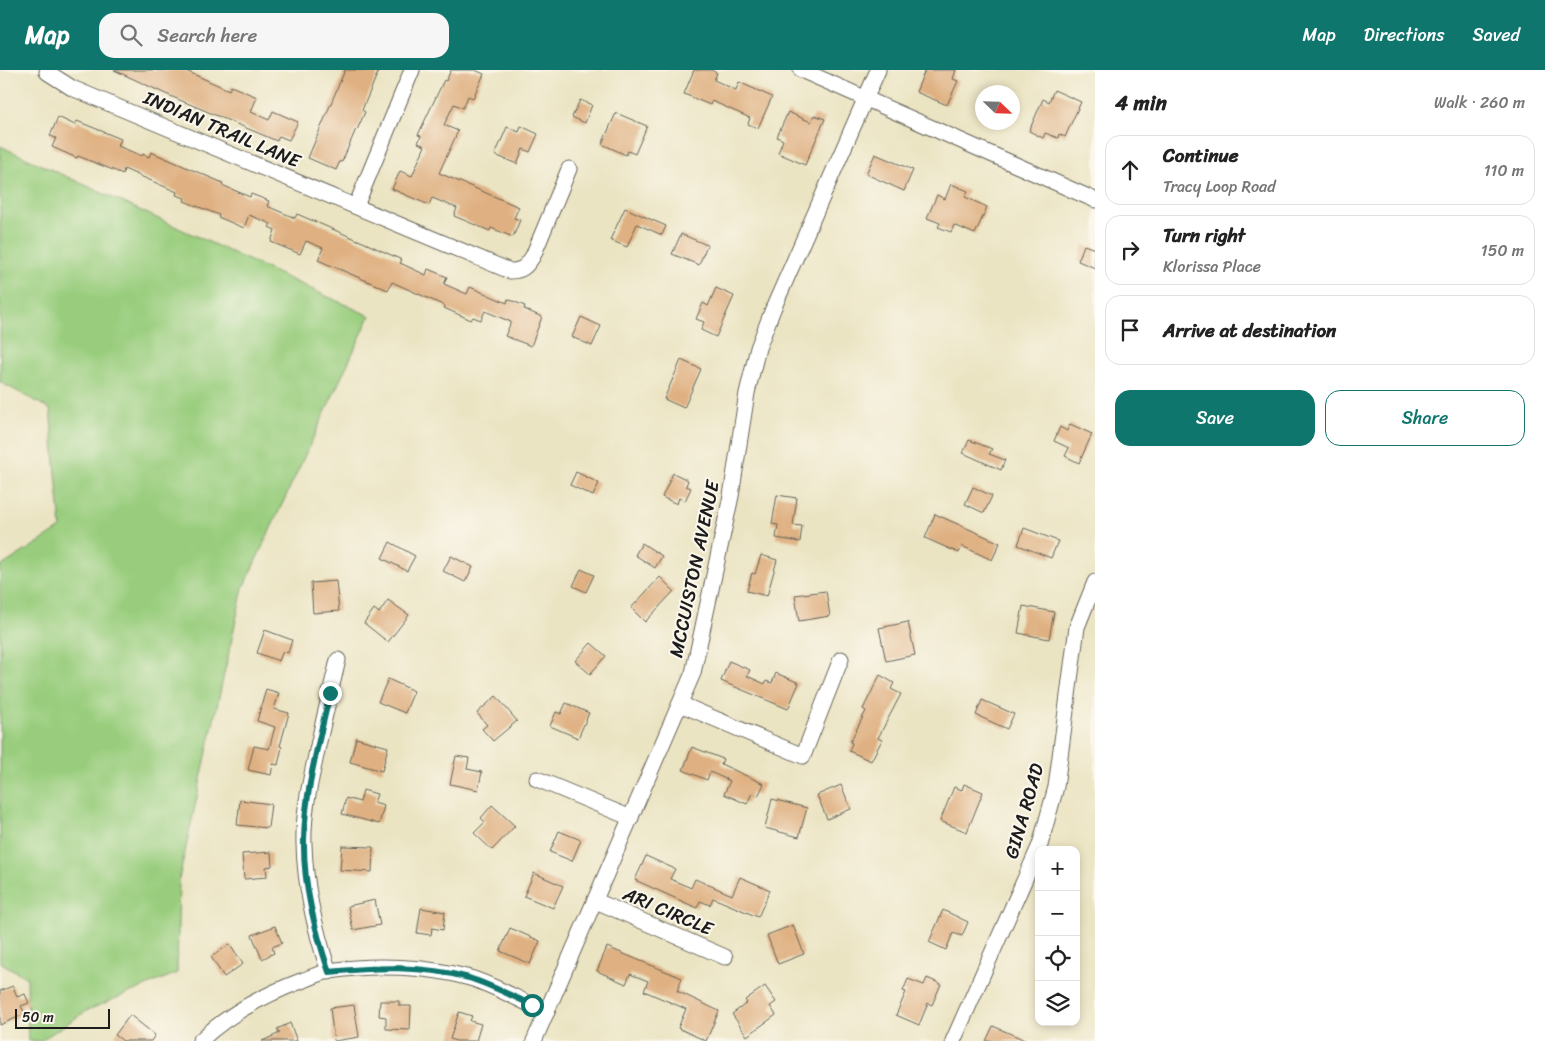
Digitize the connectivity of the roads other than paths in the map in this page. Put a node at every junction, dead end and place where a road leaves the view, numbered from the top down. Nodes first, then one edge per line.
1 (412, 70) edge
2 (801, 70) edge
3 (878, 70) edge
4 (48, 71) edge
5 (866, 98) junction
6 (569, 169) dead end
7 (1095, 200) edge
8 (356, 206) junction
9 (1095, 582) edge
10 (841, 659) dead end
11 (338, 660) dead end
12 (680, 704) junction
13 (537, 779) dead end
14 (631, 818) junction
15 (596, 901) junction
16 (724, 957) dead end
17 (329, 972) junction
18 (547, 1012) junction
19 (200, 1041) edge
20 (534, 1041) edge
21 (953, 1041) edge

1 - 8 street
2 - 5 street
3 - 5 street, MCCUISTON AVENUE
4 - 8 street, INDIAN TRAIL LANE
5 - 7 street
5 - 12 street, MCCUISTON AVENUE
6 - 8 street, INDIAN TRAIL LANE
9 - 21 street, GINA ROAD
10 - 12 street
11 - 17 street
12 - 14 street, MCCUISTON AVENUE
13 - 14 street
14 - 15 street, MCCUISTON AVENUE
15 - 16 street, ARI CIRCLE
15 - 18 street, MCCUISTON AVENUE
17 - 18 street
17 - 19 street
18 - 20 street, MCCUISTON AVENUE

